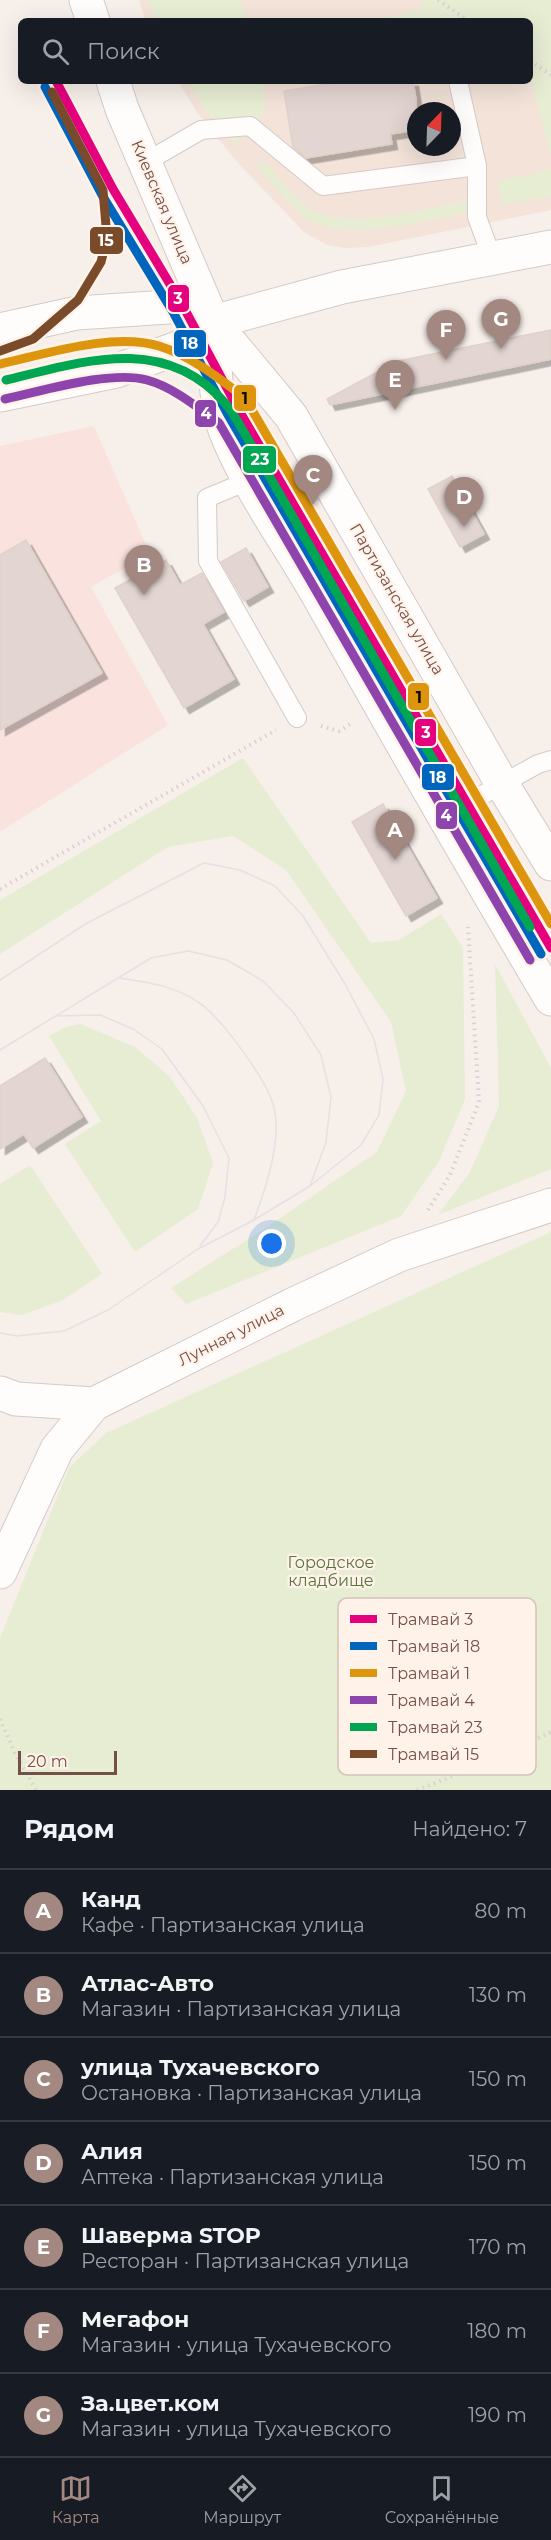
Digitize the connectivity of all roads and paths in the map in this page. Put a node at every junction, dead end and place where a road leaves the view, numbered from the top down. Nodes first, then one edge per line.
1 (86, 0) edge
2 (438, 0) edge
3 (92, 18) edge
4 (465, 18) edge
5 (533, 63) edge
6 (551, 75) edge
7 (113, 84) edge
8 (459, 84) edge
9 (146, 162) junction
10 (477, 166) junction
11 (551, 247) edge
12 (492, 258) junction
13 (213, 322) junction
14 (0, 330) edge
15 (0, 395) edge
16 (250, 480) junction
17 (297, 718) junction
18 (360, 718) dead end
19 (551, 760) edge
20 (502, 784) junction
21 (443, 817) junction
22 (551, 864) edge
23 (0, 889) edge
24 (468, 920) dead end
25 (551, 999) edge
26 (551, 1205) edge
27 (399, 1255) junction
28 (0, 1393) edge
29 (94, 1404) junction
30 (4, 1558) edge
31 (0, 1719) edge
32 (551, 1732) edge
33 (536, 1739) edge
34 (455, 1775) edge
35 (36, 1790) edge
36 (417, 1790) edge

1 - 3 street
2 - 4 path
5 - 6 path
7 - 9 street, Киевская улица
8 - 10 lane
9 - 10 lane
9 - 13 street, Киевская улица
10 - 12 lane
11 - 12 street
12 - 13 street
13 - 14 street
13 - 15 street
13 - 16 street
13 - 20 street, Партизанская улица
16 - 17 lane
16 - 21 street
17 - 18 path
17 - 23 path
19 - 20 lane
20 - 21 lane
20 - 22 street, Партизанская улица
21 - 25 street
24 - 27 path
26 - 27 street, Лунная улица
27 - 29 street, Лунная улица
28 - 29 street
29 - 30 street, Лунная улица
31 - 35 path
32 - 33 path
34 - 36 path

